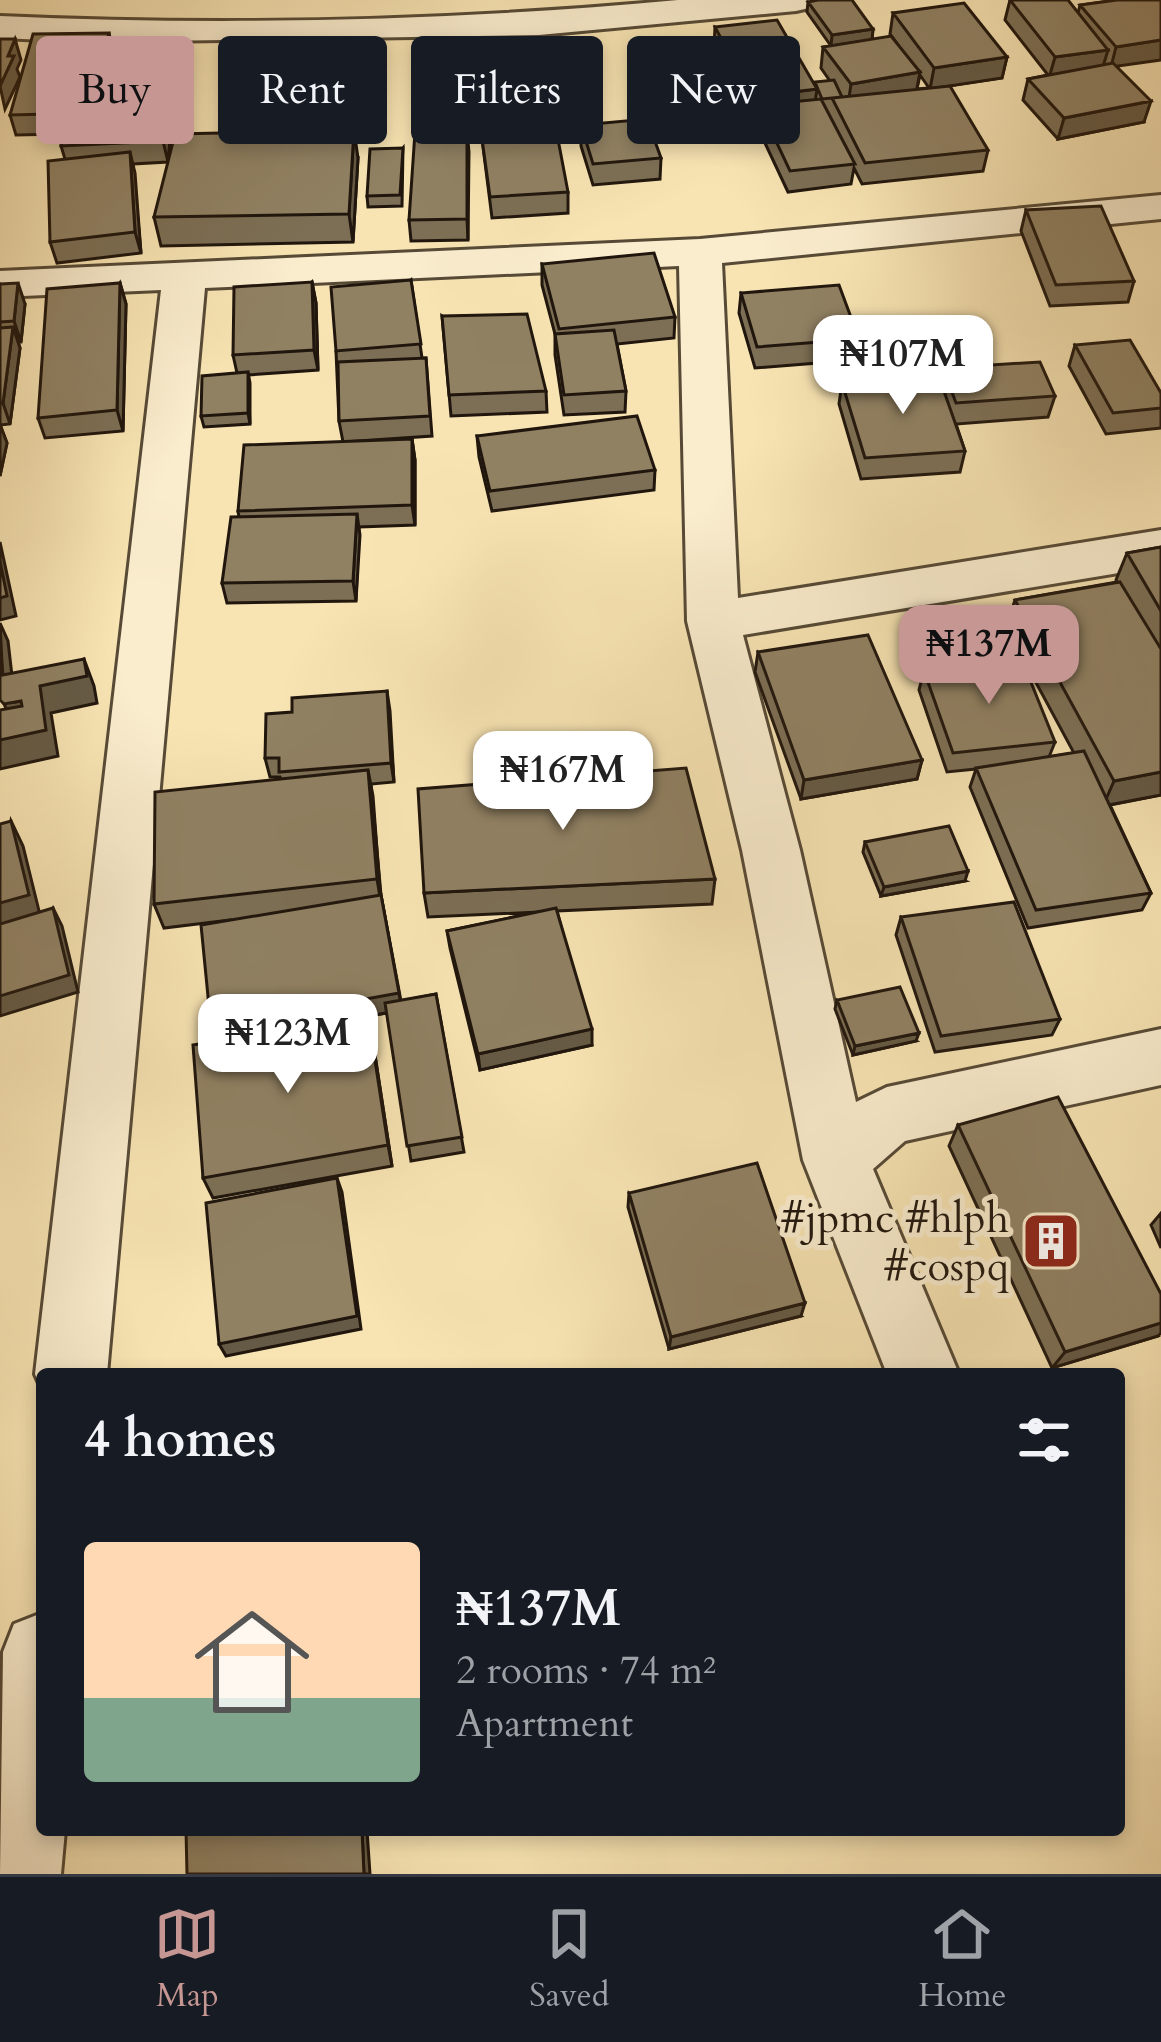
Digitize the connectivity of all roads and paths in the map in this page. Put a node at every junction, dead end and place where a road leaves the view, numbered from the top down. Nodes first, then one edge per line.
1 (796, 0) edge
2 (0, 28) edge
3 (1161, 207) edge
4 (700, 252) junction
5 (184, 279) junction
6 (0, 284) edge
7 (1161, 548) edge
8 (713, 621) junction
9 (1161, 1057) edge
10 (836, 1160) junction
11 (72, 1368) edge
12 (921, 1368) edge
13 (36, 1710) edge
14 (19, 1874) edge

1 - 2 street
3 - 4 street
4 - 5 street
4 - 8 street
5 - 6 street
5 - 11 street
7 - 8 street
8 - 10 street
9 - 10 street
10 - 12 street
13 - 14 street

